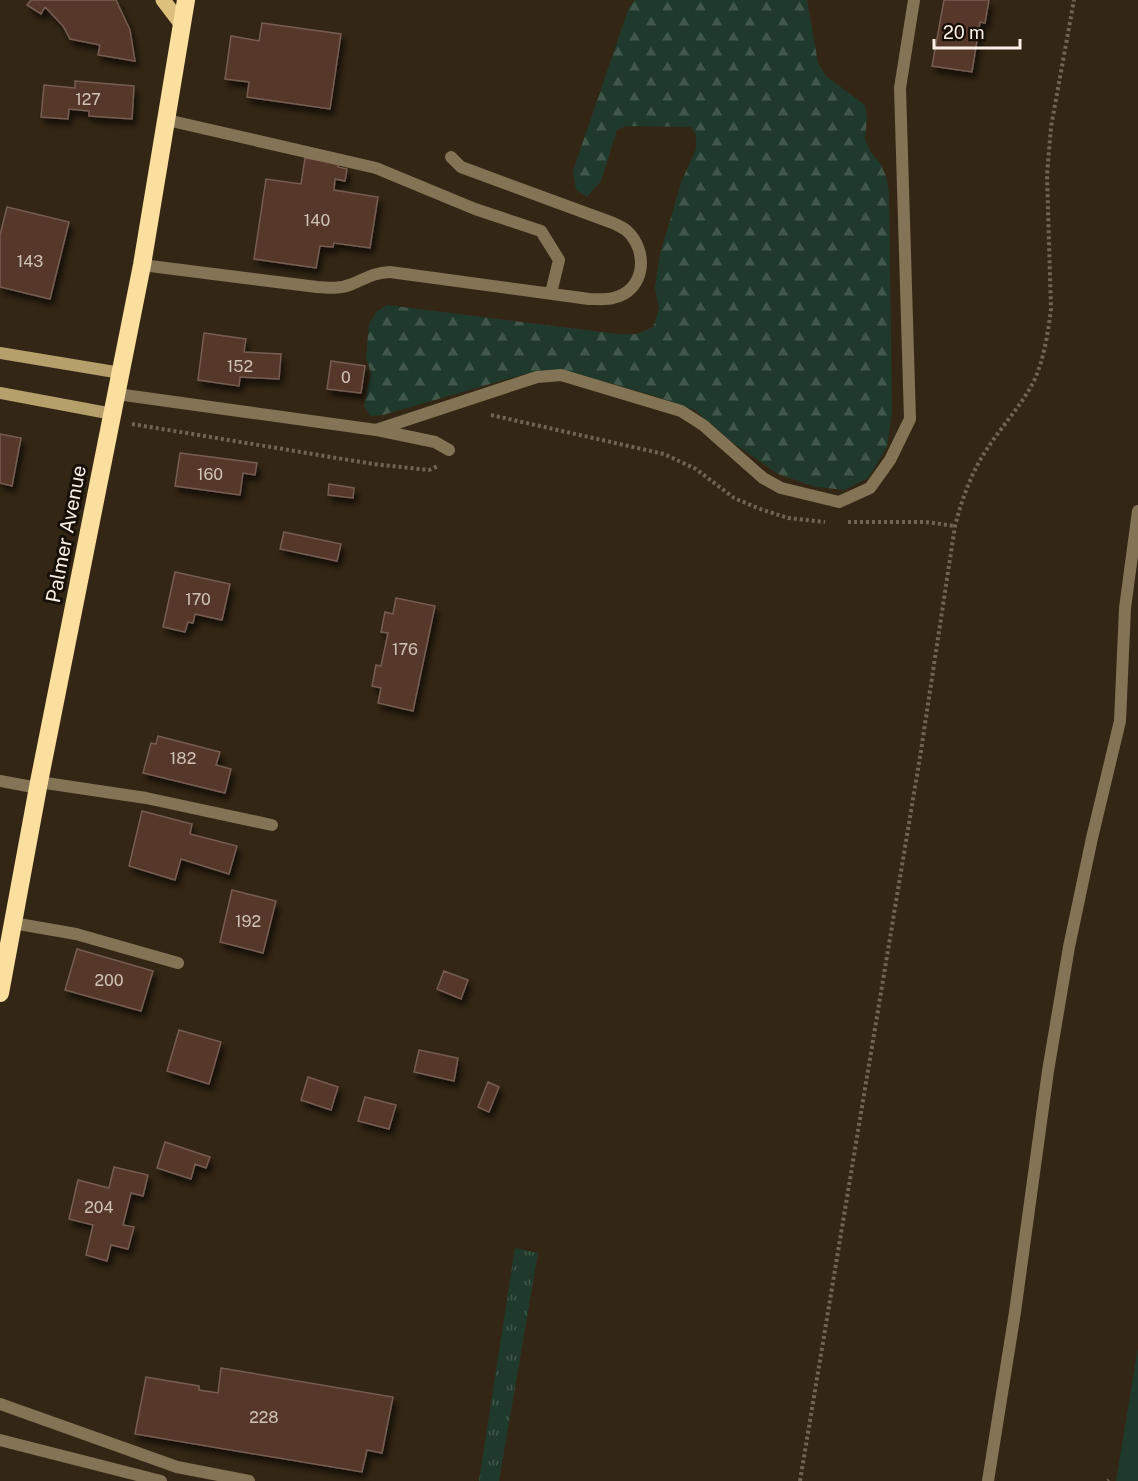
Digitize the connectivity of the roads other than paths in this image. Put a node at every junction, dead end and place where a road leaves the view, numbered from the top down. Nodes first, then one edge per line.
1 (164, 0) edge
2 (186, 0) edge
3 (914, 0) edge
4 (183, 25) junction
5 (167, 120) junction
6 (451, 157) dead end
7 (142, 265) junction
8 (551, 293) junction
9 (0, 353) edge
10 (121, 373) junction
11 (0, 393) edge
12 (117, 394) junction
13 (112, 417) junction
14 (376, 430) junction
15 (449, 450) road end
16 (1138, 511) edge
17 (0, 781) edge
18 (38, 785) junction
19 (272, 825) dead end
20 (13, 923) junction
21 (178, 963) dead end
22 (0, 993) edge
23 (0, 1404) edge
24 (0, 1440) edge
25 (161, 1481) edge
26 (249, 1481) edge
27 (988, 1481) edge

1 - 4 main road
2 - 4 highway, Palmer Avenue
3 - 14 street
4 - 5 highway, Palmer Avenue
5 - 7 highway, Palmer Avenue
5 - 8 street
6 - 8 street
7 - 8 street
7 - 10 highway, Palmer Avenue
9 - 10 street
10 - 12 highway, Palmer Avenue
11 - 13 street
12 - 13 highway, Palmer Avenue
12 - 14 street
13 - 18 highway, Palmer Avenue
14 - 15 street
16 - 27 street
17 - 18 street
18 - 19 street
18 - 20 highway, Palmer Avenue
20 - 21 street
20 - 22 highway, Palmer Avenue
23 - 26 street
24 - 25 street

